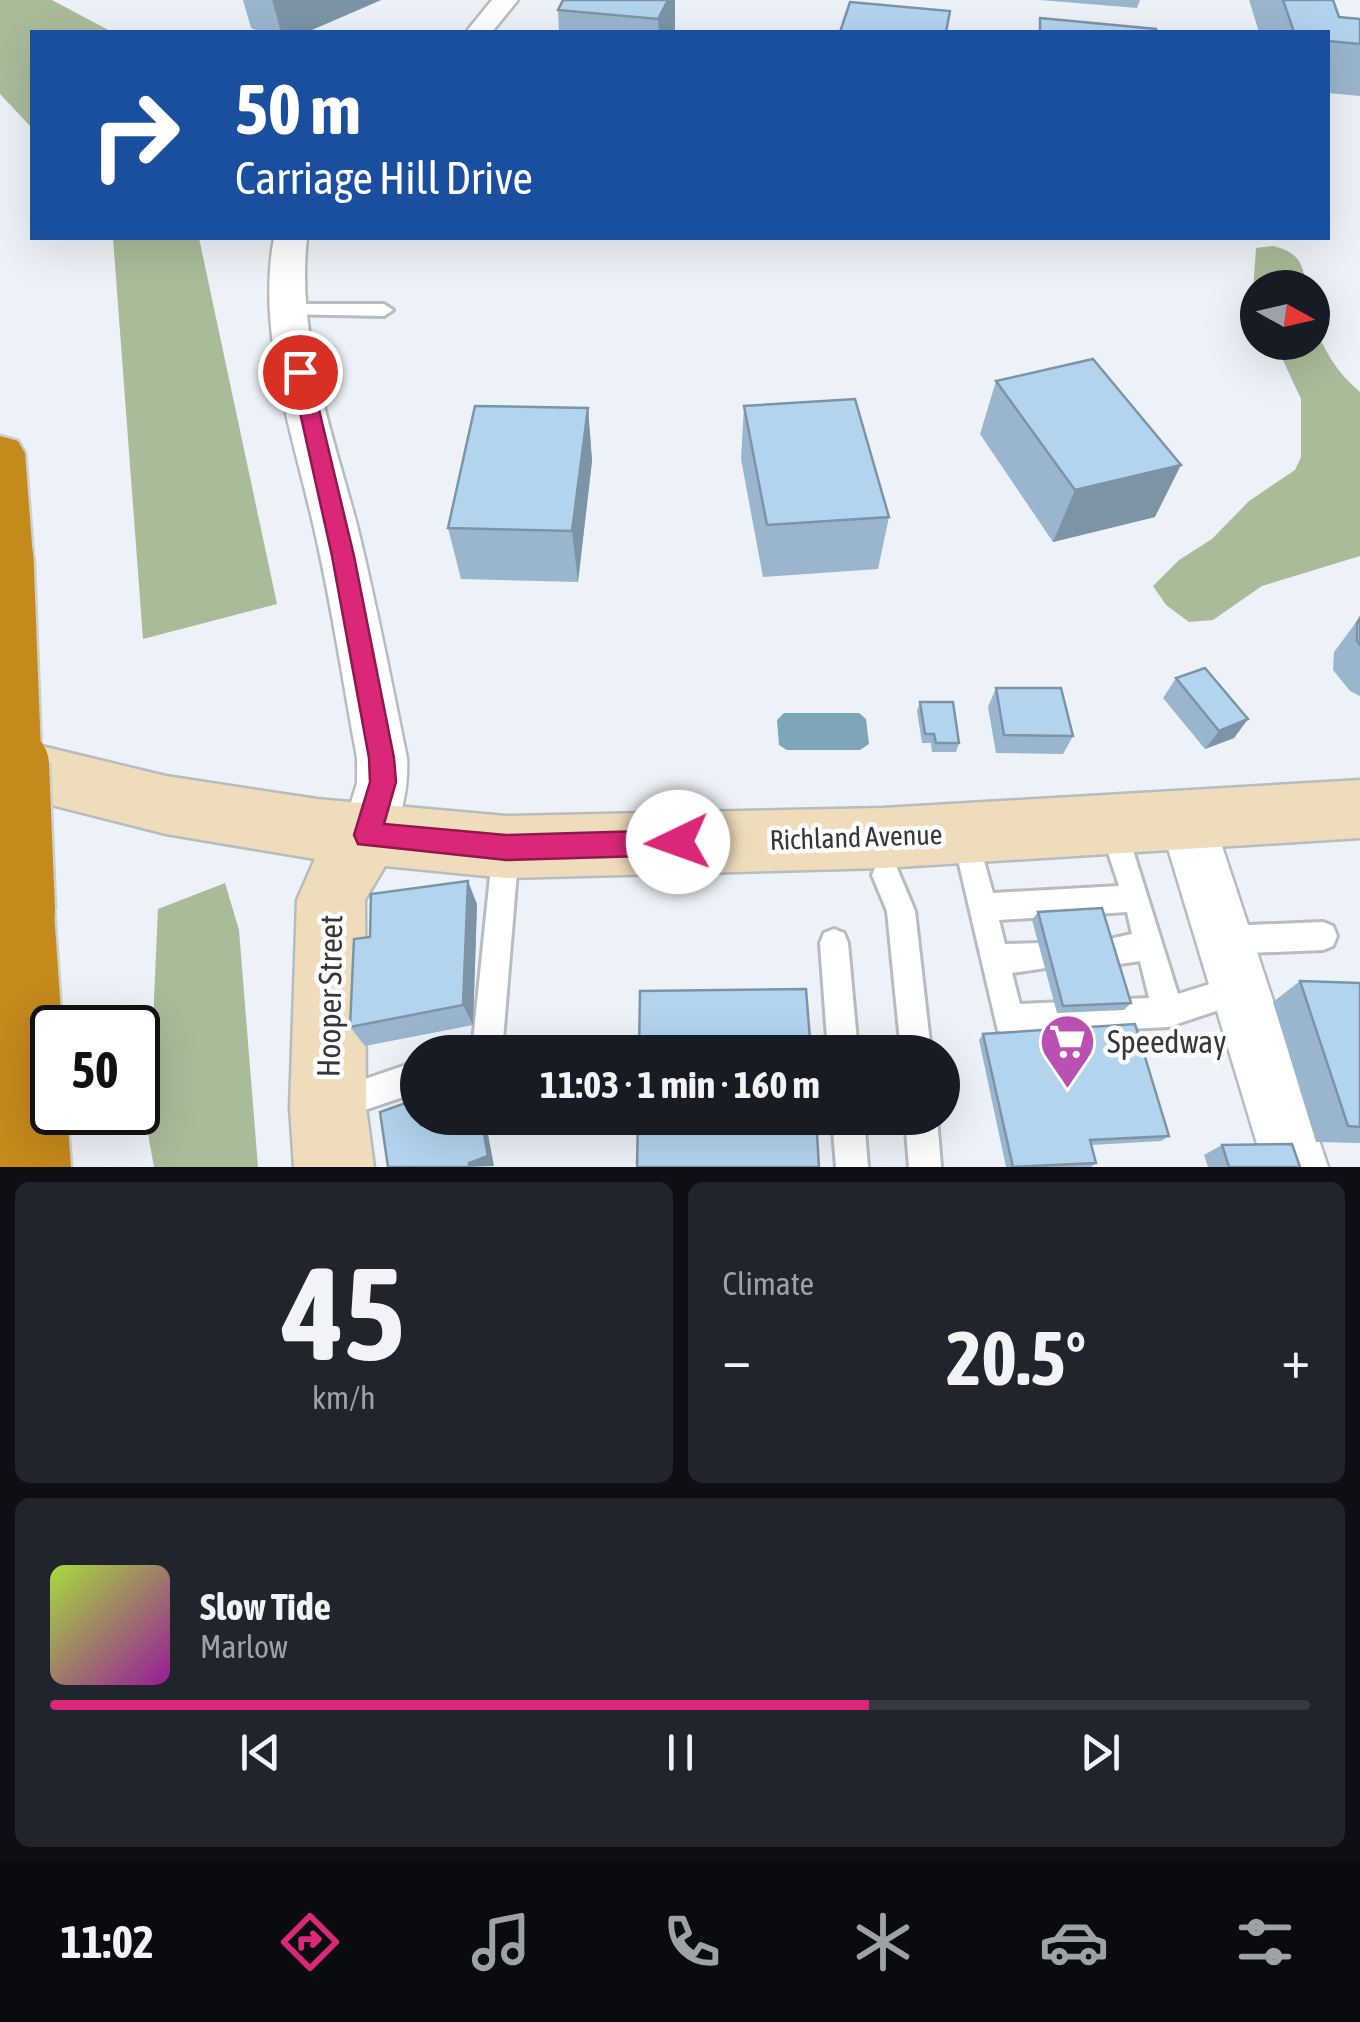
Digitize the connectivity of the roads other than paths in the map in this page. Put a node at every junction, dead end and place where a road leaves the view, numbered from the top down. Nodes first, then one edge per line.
1 (504, 0) edge
2 (481, 30) edge
3 (290, 240) edge
4 (288, 310) junction
5 (384, 310) dead end
6 (0, 453) edge
7 (0, 764) edge
8 (1359, 811) edge
9 (1187, 822) junction
10 (1112, 824) junction
11 (965, 832) junction
12 (368, 835) junction
13 (506, 847) junction
14 (886, 875) dead end
15 (1137, 898) junction
16 (983, 906) junction
17 (1322, 936) dead end
18 (834, 943) dead end
19 (1150, 944) junction
20 (1106, 952) edge
21 (1042, 957) dead end
22 (994, 959) junction
23 (1232, 965) junction
24 (1168, 1012) junction
25 (489, 1035) edge
26 (842, 1035) edge
27 (914, 1035) edge
28 (400, 1089) edge
29 (849, 1135) edge
30 (922, 1135) edge
31 (331, 1137) edge
32 (31, 1167) edge
33 (852, 1167) edge
34 (925, 1167) edge
35 (1296, 1167) edge

1 - 2 street
3 - 4 street
4 - 5 lane
4 - 12 street
6 - 32 highway, bridge
7 - 12 main road, Richland Avenue
8 - 9 main road, Richland Avenue
9 - 10 main road, Richland Avenue
9 - 23 street
10 - 11 main road, Richland Avenue
10 - 15 lane
11 - 13 main road, Richland Avenue
11 - 16 lane
12 - 13 main road, Richland Avenue
12 - 31 main road, Hooper Street
13 - 25 lane
14 - 27 lane
15 - 16 lane
15 - 19 lane
16 - 22 lane
17 - 23 lane
18 - 26 lane
19 - 20 lane
19 - 24 lane
21 - 22 lane
22 - 24 lane
23 - 24 lane
23 - 35 street
28 - 31 lane
29 - 33 lane
30 - 34 lane

